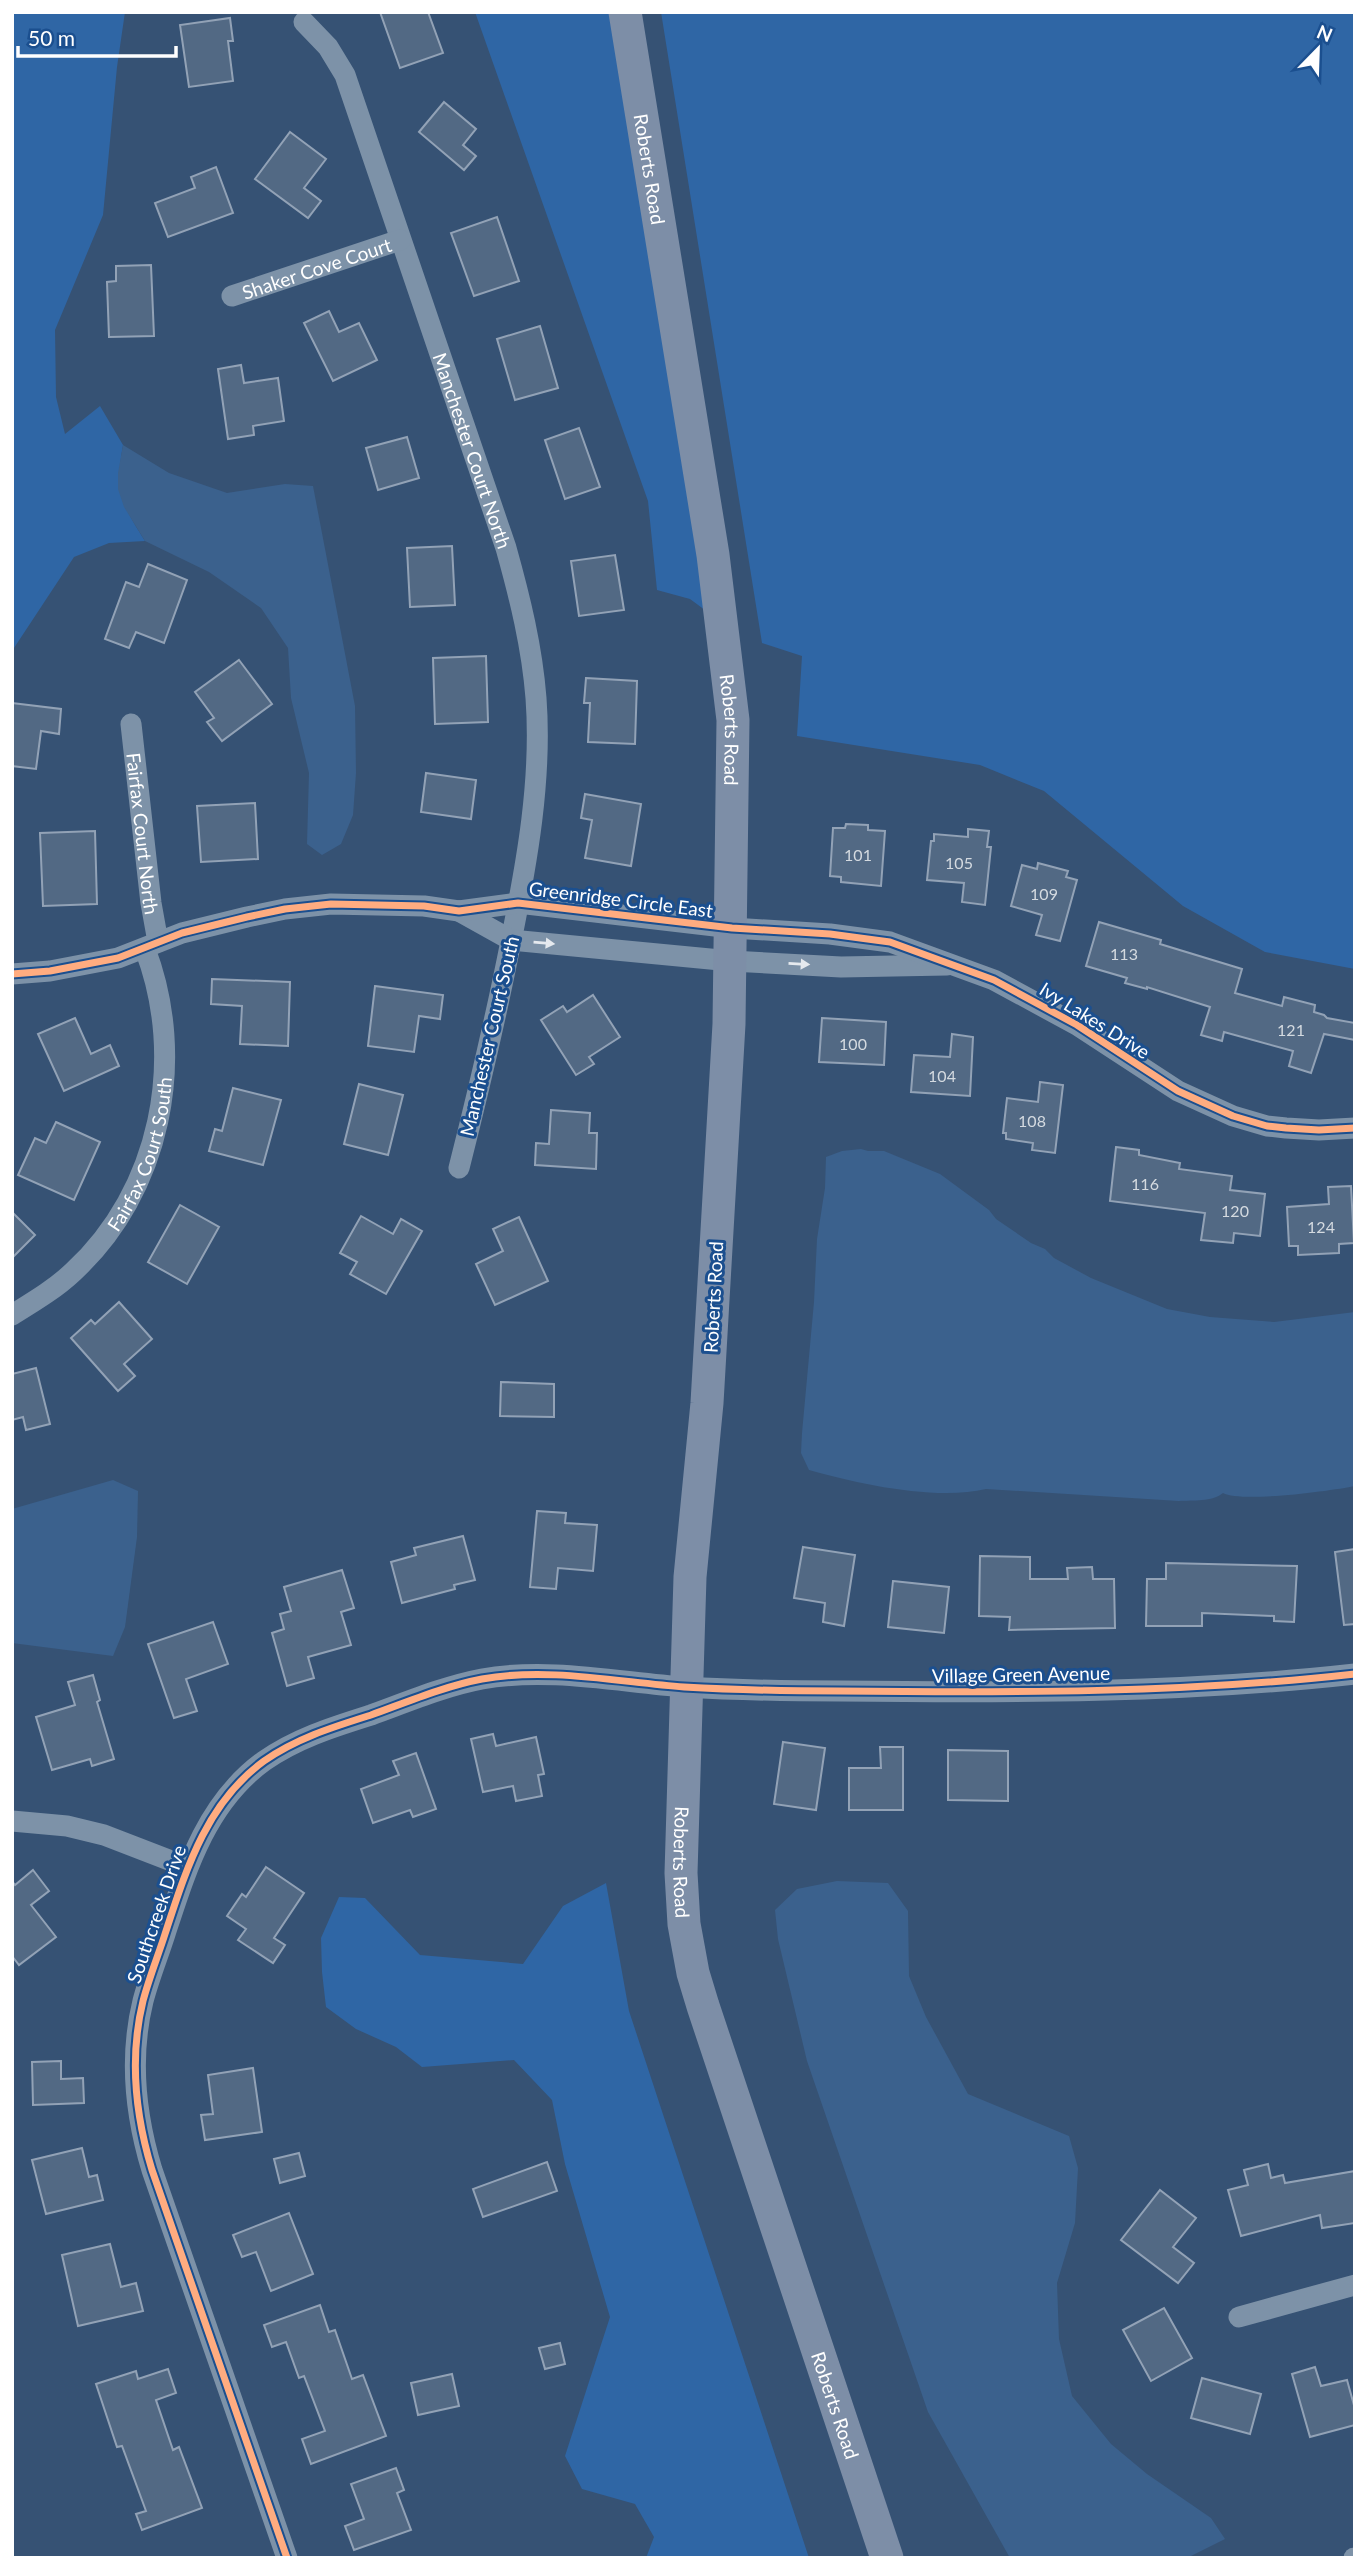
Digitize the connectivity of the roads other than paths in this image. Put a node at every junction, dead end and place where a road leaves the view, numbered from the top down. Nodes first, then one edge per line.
1 (625, 12) edge
2 (304, 22) dead end
3 (400, 240) junction
4 (232, 296) dead end
5 (131, 724) dead end
6 (519, 903) junction
7 (459, 911) junction
8 (732, 928) junction
9 (511, 940) junction
10 (152, 946) junction
11 (731, 961) junction
12 (956, 965) junction
13 (12, 974) edge
14 (1355, 1128) edge
15 (459, 1168) dead end
16 (12, 1315) edge
17 (1355, 1674) edge
18 (687, 1687) junction
19 (12, 1821) edge
20 (187, 1867) junction
21 (1355, 2286) edge
22 (1239, 2317) dead end
23 (286, 2558) edge
24 (887, 2558) edge

1 - 8 main road, Roberts Road
2 - 3 street, Manchester Court North
3 - 4 street, Shaker Cove Court
3 - 6 street, Manchester Court North
5 - 10 street, Fairfax Court North
6 - 7 street, Greenridge Circle East
6 - 8 street, Greenridge Circle East
6 - 9 street, Manchester Court South
7 - 9 street, Greenridge Circle East
7 - 10 street, Greenridge Circle East
8 - 11 main road, Roberts Road
8 - 12 street, Ivy Lakes Drive
9 -> 11 street, Greenridge Circle East
9 - 15 street, Manchester Court South
10 - 13 street, Greenridge Circle East
10 - 16 street, Fairfax Court South
11 -> 12 street, Ivy Lakes Drive
11 - 18 main road, Roberts Road
12 - 14 street, Ivy Lakes Drive
17 - 18 street, Village Green Avenue
18 - 20 street, Southcreek Drive
18 - 24 main road, Roberts Road
19 - 20 street
20 - 23 street, Southcreek Drive
21 - 22 street

